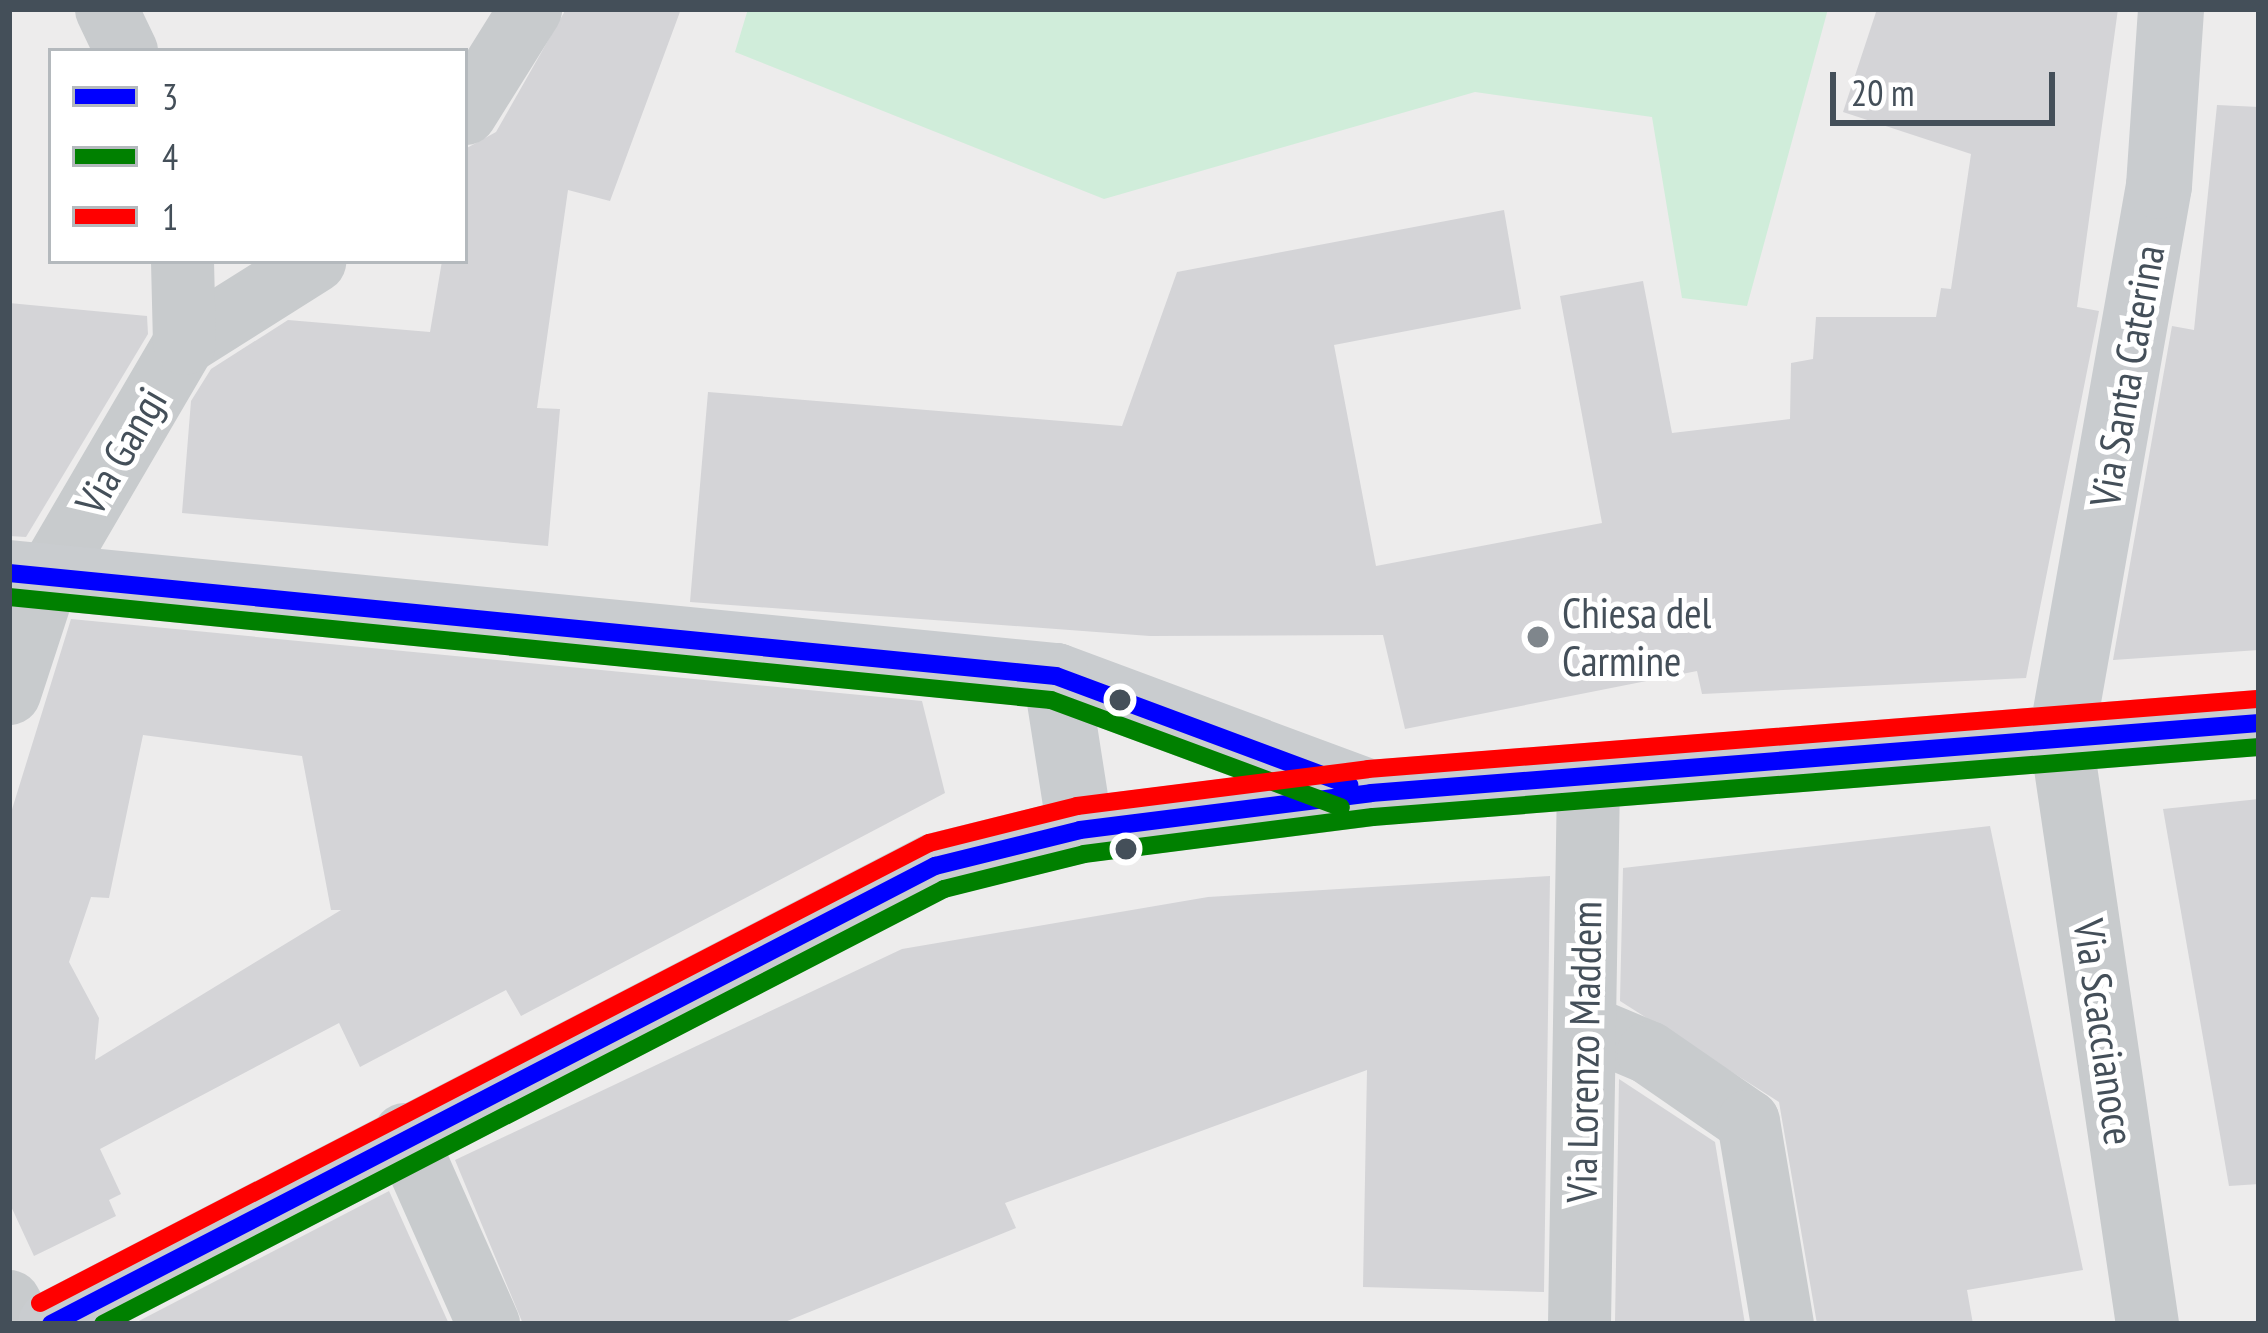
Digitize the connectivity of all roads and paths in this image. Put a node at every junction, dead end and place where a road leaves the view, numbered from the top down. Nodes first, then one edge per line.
1 (106, 9) edge
2 (530, 9) edge
3 (2171, 9) edge
4 (125, 48) edge
5 (468, 108) edge
6 (182, 264) edge
7 (309, 264) edge
8 (184, 343) junction
9 (28, 575) edge
10 (1056, 676) junction
11 (9, 693) edge
12 (2259, 723) edge
13 (2061, 740) junction
14 (1588, 781) junction
15 (1371, 794) junction
16 (1080, 830) junction
17 (1586, 1026) junction
18 (404, 1134) junction
19 (9, 1301) edge
20 (22, 1324) edge
21 (51, 1324) edge
22 (488, 1324) edge
23 (1579, 1324) edge
24 (1782, 1324) edge
25 (2147, 1324) edge

1 - 4 street
2 - 5 street
3 - 13 street, Via Santa Caterina
6 - 8 street, Via Gangi
7 - 8 street, Via Gangi
8 - 9 street, Via Gangi
9 - 10 street
9 - 11 street, Via Gangi
10 - 15 street
10 - 16 street
12 - 13 street
13 - 14 street
13 - 25 street, Via Scaccianoce
14 - 15 street
14 - 17 street, Via Lorenzo Maddem
15 - 16 street
16 - 18 street
17 - 23 street, Via Lorenzo Maddem
17 - 24 street
18 - 21 street
18 - 22 street
19 - 20 street

